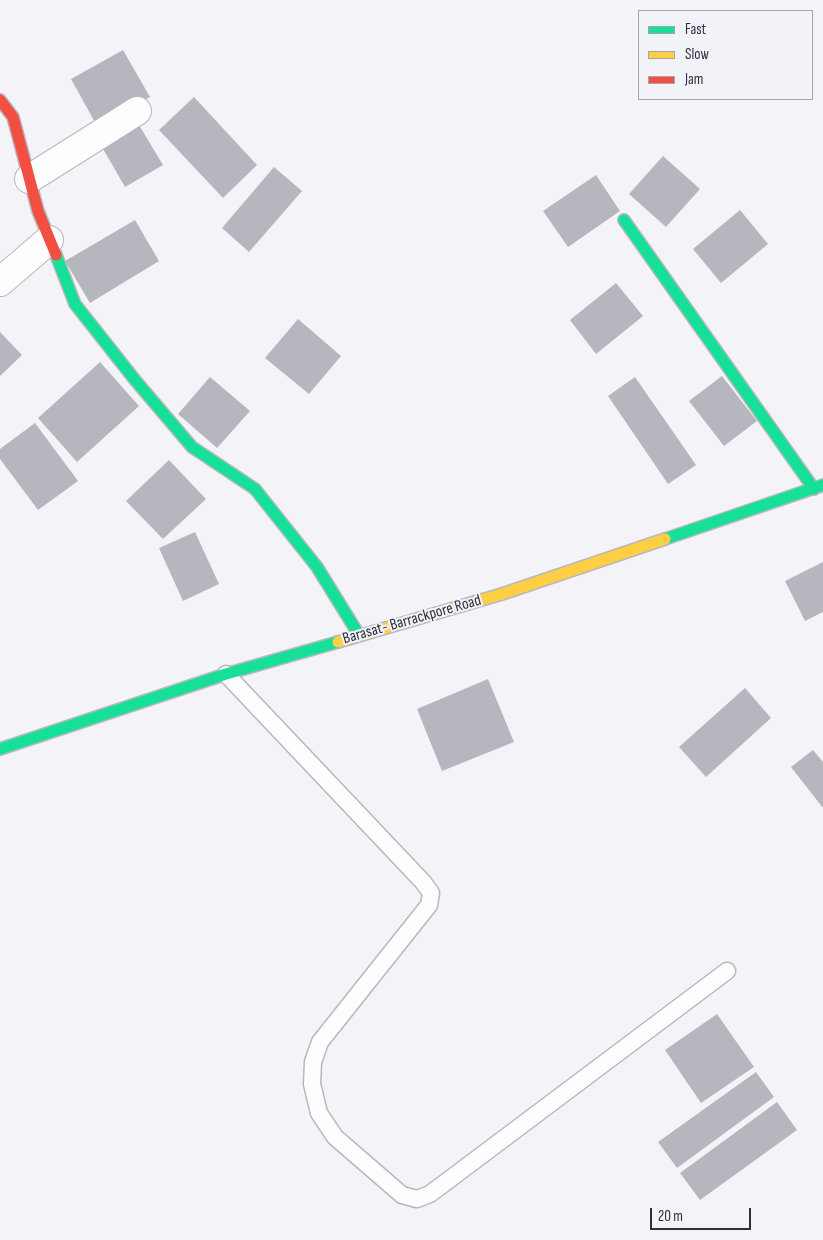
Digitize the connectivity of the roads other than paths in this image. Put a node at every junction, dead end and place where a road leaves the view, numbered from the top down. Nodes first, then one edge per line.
1 (0, 100) edge
2 (137, 111) dead end
3 (29, 179) junction
4 (624, 220) dead end
5 (50, 240) junction
6 (0, 282) edge
7 (818, 487) edge
8 (358, 635) junction
9 (226, 674) junction
10 (0, 749) edge
11 (727, 971) dead end

1 - 3 street
2 - 3 street
3 - 5 street
4 - 7 street
5 - 6 street
5 - 8 street
7 - 8 street, Barasat- Barrackpore Road
8 - 9 street, Barasat- Barrackpore Road
9 - 10 street, Barasat- Barrackpore Road
9 - 11 lane

